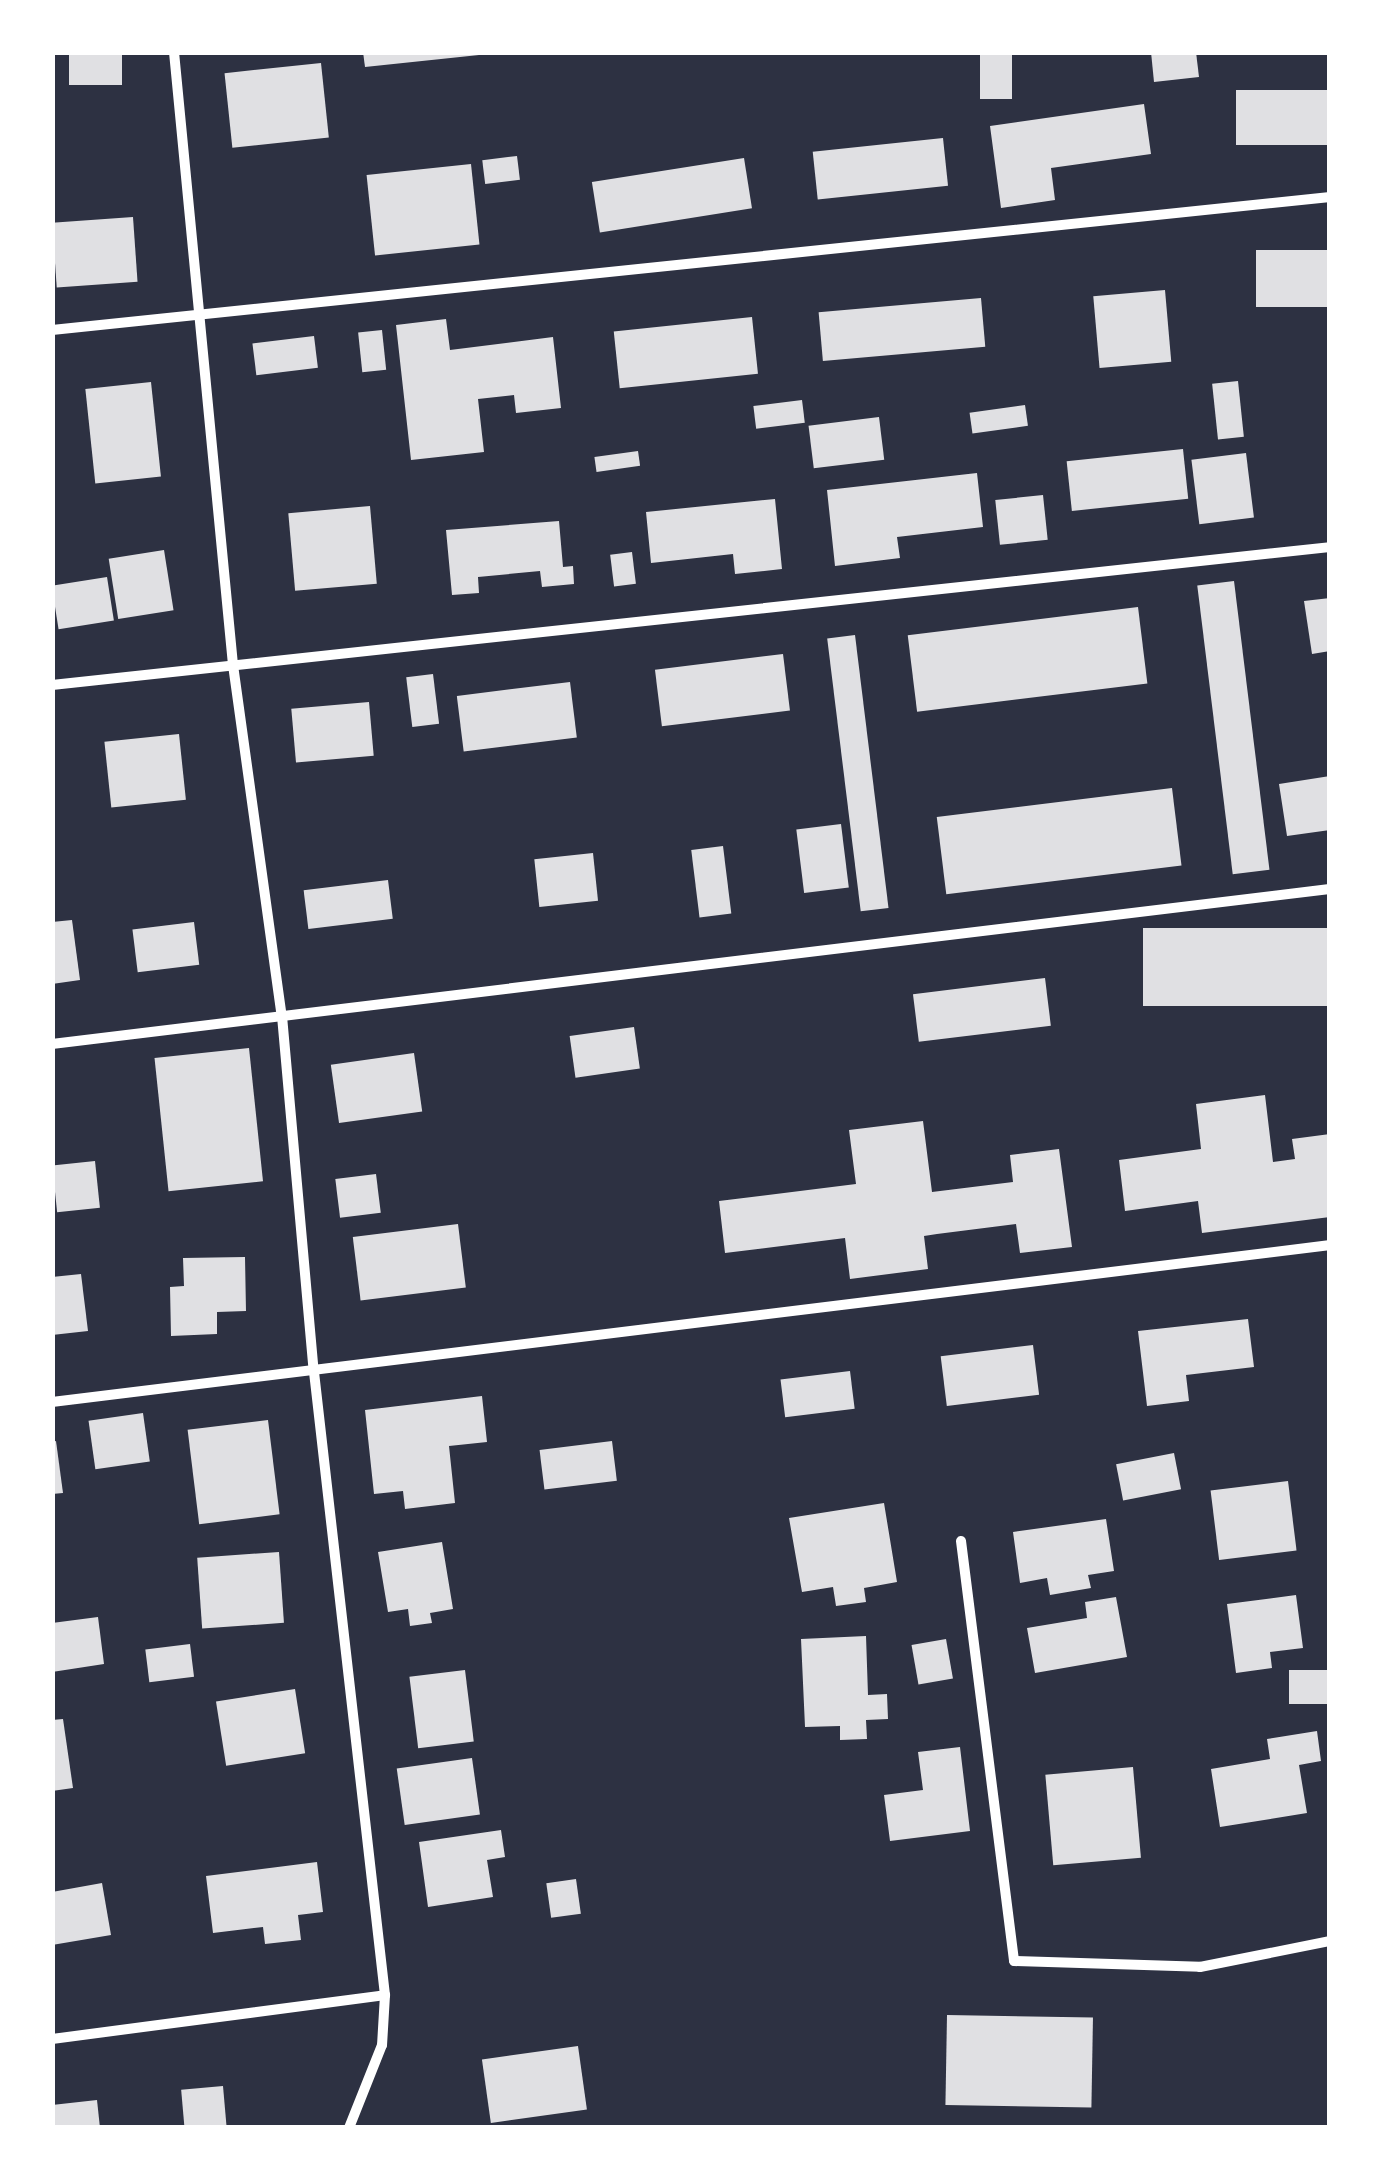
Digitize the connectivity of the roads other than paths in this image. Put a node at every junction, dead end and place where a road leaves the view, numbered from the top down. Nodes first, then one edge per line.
1 (174, 52) edge
2 (1330, 197) edge
3 (203, 316) junction
4 (52, 330) edge
5 (1330, 546) edge
6 (233, 665) junction
7 (52, 685) edge
8 (1330, 889) edge
9 (282, 1016) junction
10 (52, 1044) edge
11 (1330, 1245) edge
12 (314, 1372) junction
13 (52, 1402) edge
14 (961, 1540) dead end
15 (1330, 1941) edge
16 (385, 1995) junction
17 (52, 2039) edge
18 (349, 2128) edge

1 - 3 street
2 - 3 street
3 - 4 street
3 - 6 street
5 - 6 street
6 - 7 street
6 - 9 street
8 - 9 street
9 - 10 street
9 - 12 street
11 - 12 street
12 - 13 street
12 - 16 street
14 - 15 street
16 - 17 street
16 - 18 street

